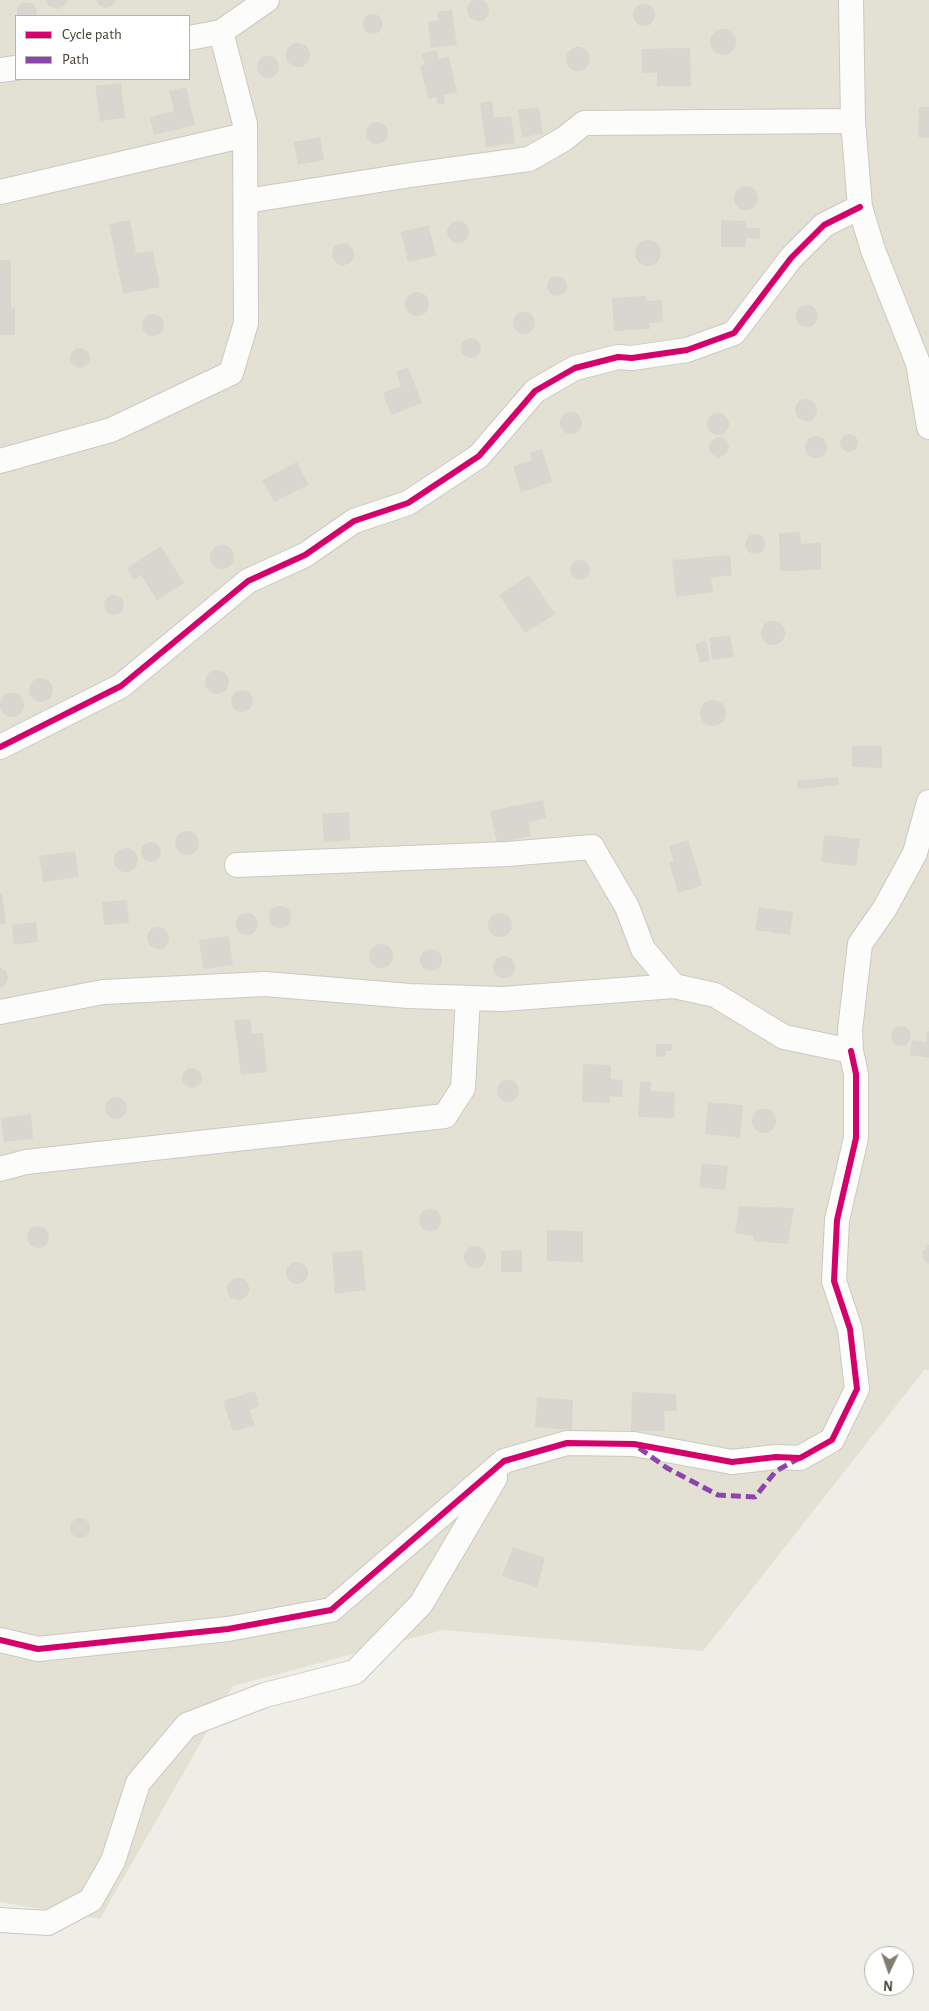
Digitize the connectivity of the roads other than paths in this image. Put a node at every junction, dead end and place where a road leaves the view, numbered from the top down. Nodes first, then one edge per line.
1 (267, 0) edge
2 (851, 0) edge
3 (222, 32) junction
4 (190, 38) edge
5 (15, 68) edge
6 (0, 70) edge
7 (853, 121) junction
8 (245, 135) junction
9 (0, 192) edge
10 (246, 201) junction
11 (860, 207) junction
12 (929, 427) edge
13 (0, 461) edge
14 (0, 747) edge
15 (929, 802) edge
16 (237, 865) dead end
17 (674, 986) junction
18 (468, 998) junction
19 (0, 1012) edge
20 (851, 1051) junction
21 (0, 1169) edge
22 (504, 1461) junction
23 (0, 1640) edge
24 (0, 1920) edge

1 - 3 street
2 - 7 street
3 - 4 street
3 - 8 street
5 - 6 street
7 - 10 street
7 - 11 street
8 - 9 street
8 - 10 street
10 - 13 street
11 - 12 street
11 - 14 street
15 - 20 street
16 - 17 street
17 - 18 street
17 - 20 street
18 - 19 street
18 - 21 street
20 - 22 street
22 - 23 street
22 - 24 street

